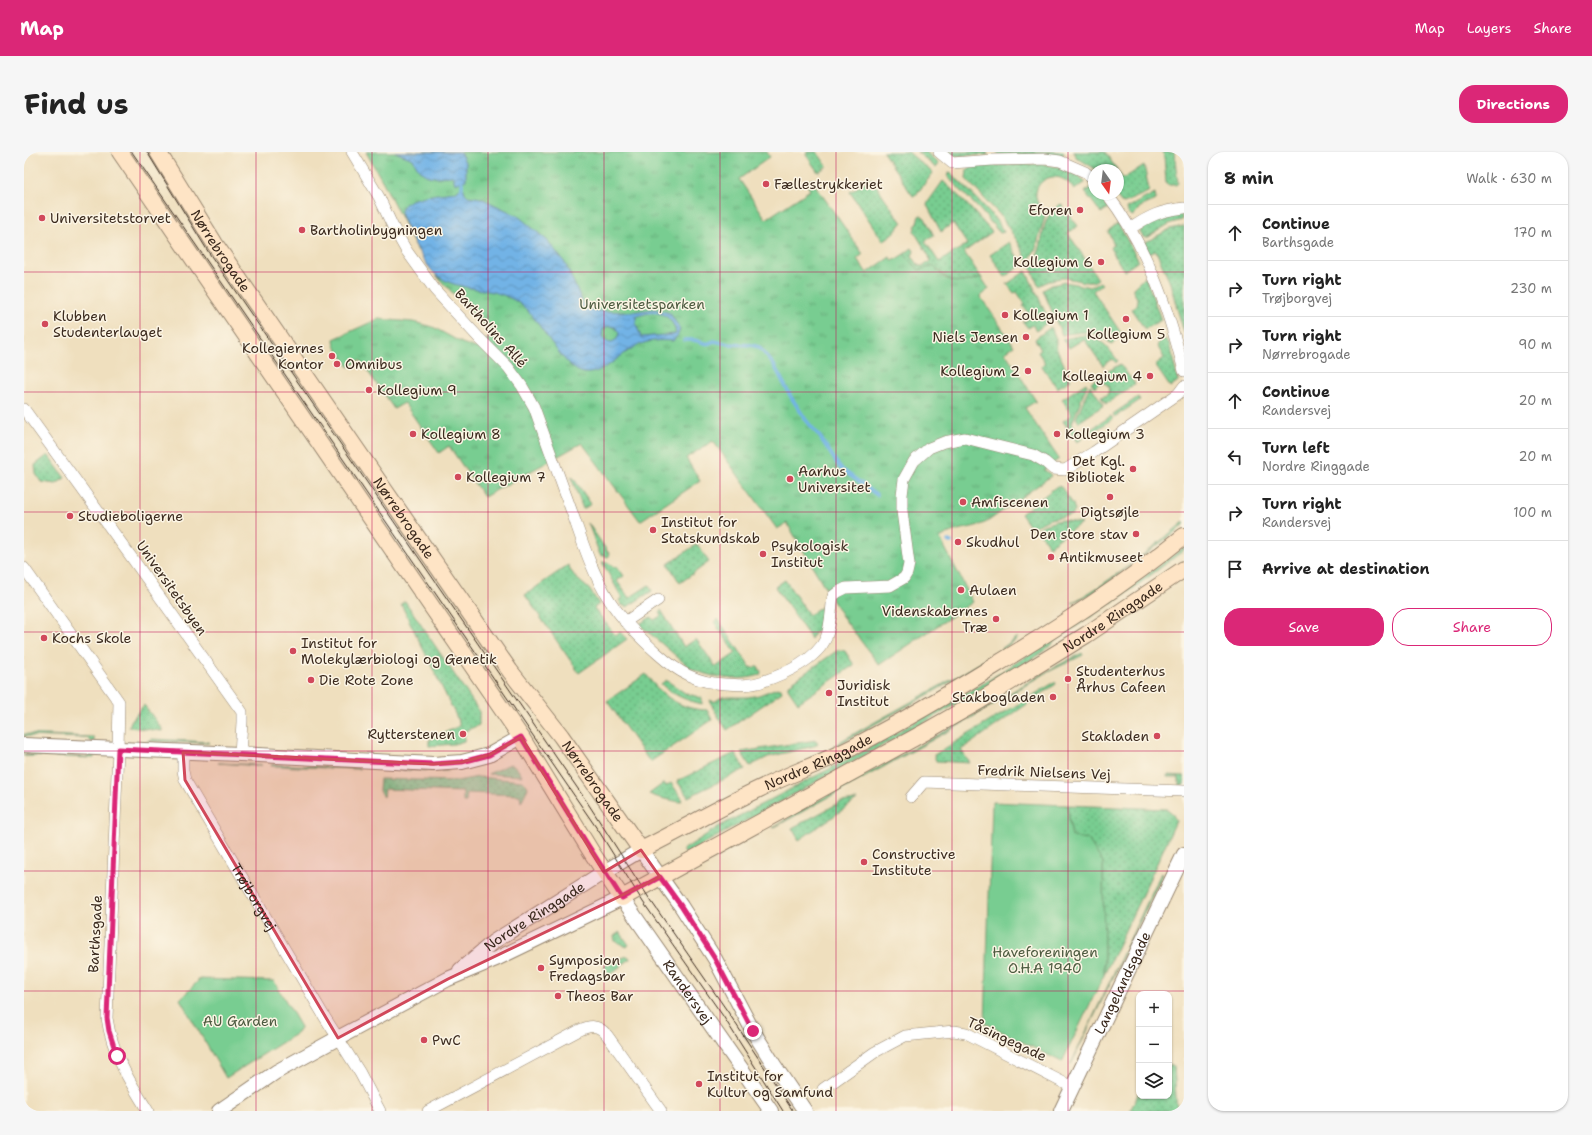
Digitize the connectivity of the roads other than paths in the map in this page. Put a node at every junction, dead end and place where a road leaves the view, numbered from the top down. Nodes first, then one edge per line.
1 (120, 152) edge
2 (158, 152) edge
3 (352, 152) edge
4 (938, 152) edge
5 (1088, 174) edge
6 (1111, 200) edge
7 (1184, 208) edge
8 (1131, 228) junction
9 (1184, 371) edge
10 (1181, 390) edge
11 (24, 409) edge
12 (1184, 536) edge
13 (24, 568) edge
14 (1184, 569) edge
15 (658, 600) dead end
16 (625, 622) junction
17 (521, 737) junction
18 (24, 745) edge
19 (118, 749) junction
20 (183, 752) junction
21 (240, 754) junction
22 (1184, 790) edge
23 (911, 797) dead end
24 (641, 850) junction
25 (1184, 854) edge
26 (1181, 870) edge
27 (604, 872) junction
28 (660, 877) junction
29 (622, 898) junction
30 (448, 979) junction
31 (338, 1038) junction
32 (1072, 1087) junction
33 (823, 1089) dead end
34 (148, 1111) edge
35 (219, 1111) edge
36 (380, 1111) edge
37 (428, 1111) edge
38 (661, 1111) edge
39 (771, 1111) edge
40 (805, 1111) edge
41 (1061, 1111) edge

1 - 17 main road, Nørrebrogade
2 - 24 main road, Nørrebrogade
3 - 16 street, Bartholins Allé
4 - 5 street
6 - 8 street
7 - 8 street
8 - 9 street
10 - 16 street, Bartholins Allé
11 - 21 street, Universitetsbyen
12 - 24 main road, Nordre Ringgade
13 - 19 street, Barthsgade
14 - 28 main road, Nordre Ringgade
15 - 16 street
17 - 21 street
17 - 27 main road, Nørrebrogade
18 - 19 street
19 - 20 street
19 - 34 street, Barthsgade
20 - 21 street
20 - 31 street, Trøjborgvej
22 - 23 street, Fredrik Nielsens Vej
24 - 27 street, Nordre Ringgade
24 - 28 street, Nørrebrogade
25 - 26 street, Langelandsgade
26 - 32 street, Langelandsgade
27 - 29 main road, Randersvej
27 - 30 street, Nordre Ringgade
28 - 29 main road, Nordre Ringgade
28 - 40 street
29 - 30 street, Nordre Ringgade
29 - 39 street, Randersvej
30 - 31 street, Nordre Ringgade
31 - 35 street, Nordre Ringgade
31 - 36 street, Trøjborgvej
32 - 33 street, Tåsingegade
32 - 41 street, Langelandsgade
37 - 38 street

